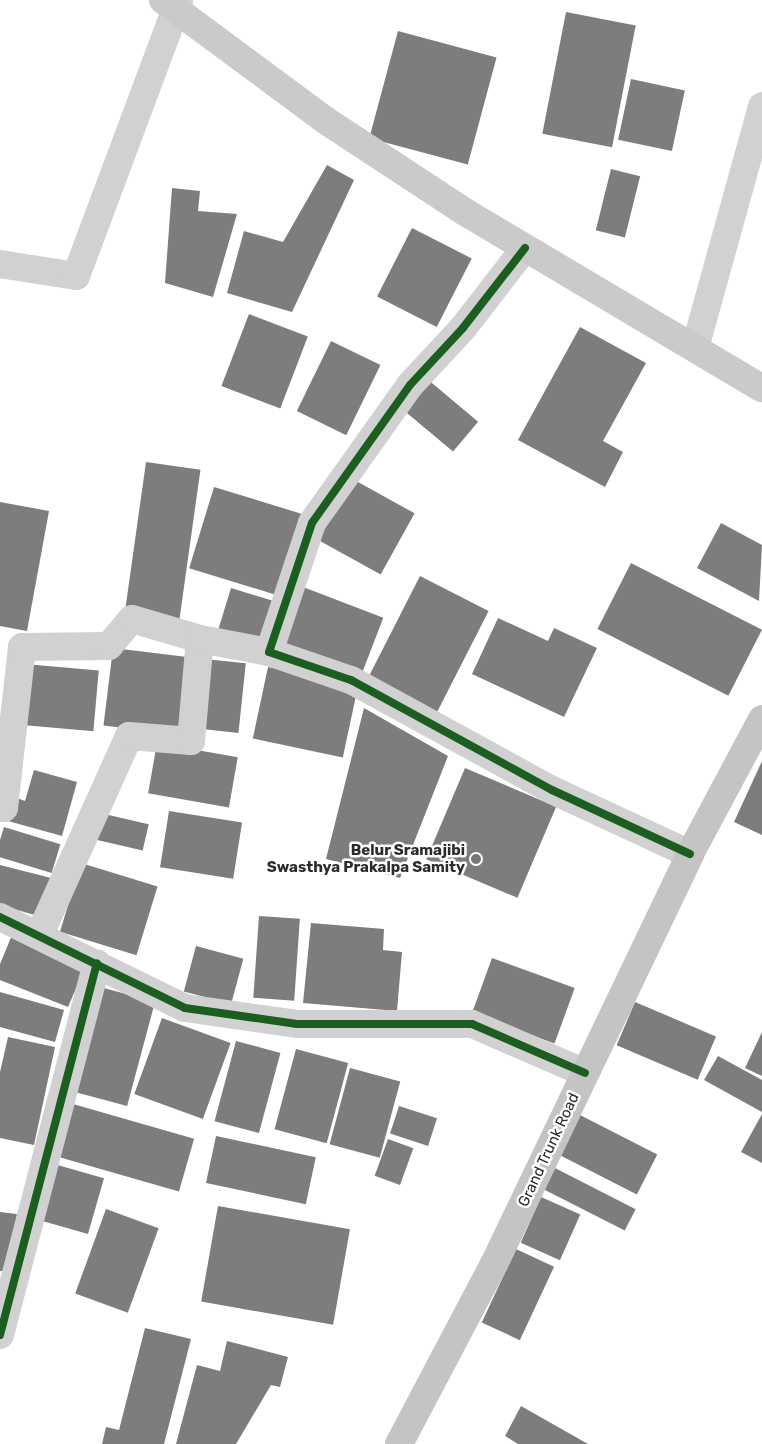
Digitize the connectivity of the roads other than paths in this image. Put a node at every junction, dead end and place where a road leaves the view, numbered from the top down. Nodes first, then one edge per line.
1 (173, 4) edge
2 (762, 106) edge
3 (525, 248) junction
4 (0, 264) edge
5 (695, 348) junction
6 (762, 388) edge
7 (200, 639) junction
8 (269, 652) junction
9 (762, 719) edge
10 (0, 807) edge
11 (690, 854) junction
12 (0, 917) edge
13 (40, 934) junction
14 (97, 963) junction
15 (585, 1073) junction
16 (0, 1335) edge
17 (399, 1444) edge

1 - 3 main road
1 - 4 street
2 - 5 street
3 - 5 main road
3 - 8 street
5 - 6 main road
7 - 8 street
7 - 10 street
7 - 13 street
8 - 11 street
9 - 11 main road, Grand Trunk Road
11 - 15 main road, Grand Trunk Road
12 - 13 street
13 - 14 street
14 - 15 street
14 - 16 street
15 - 17 main road, Grand Trunk Road

